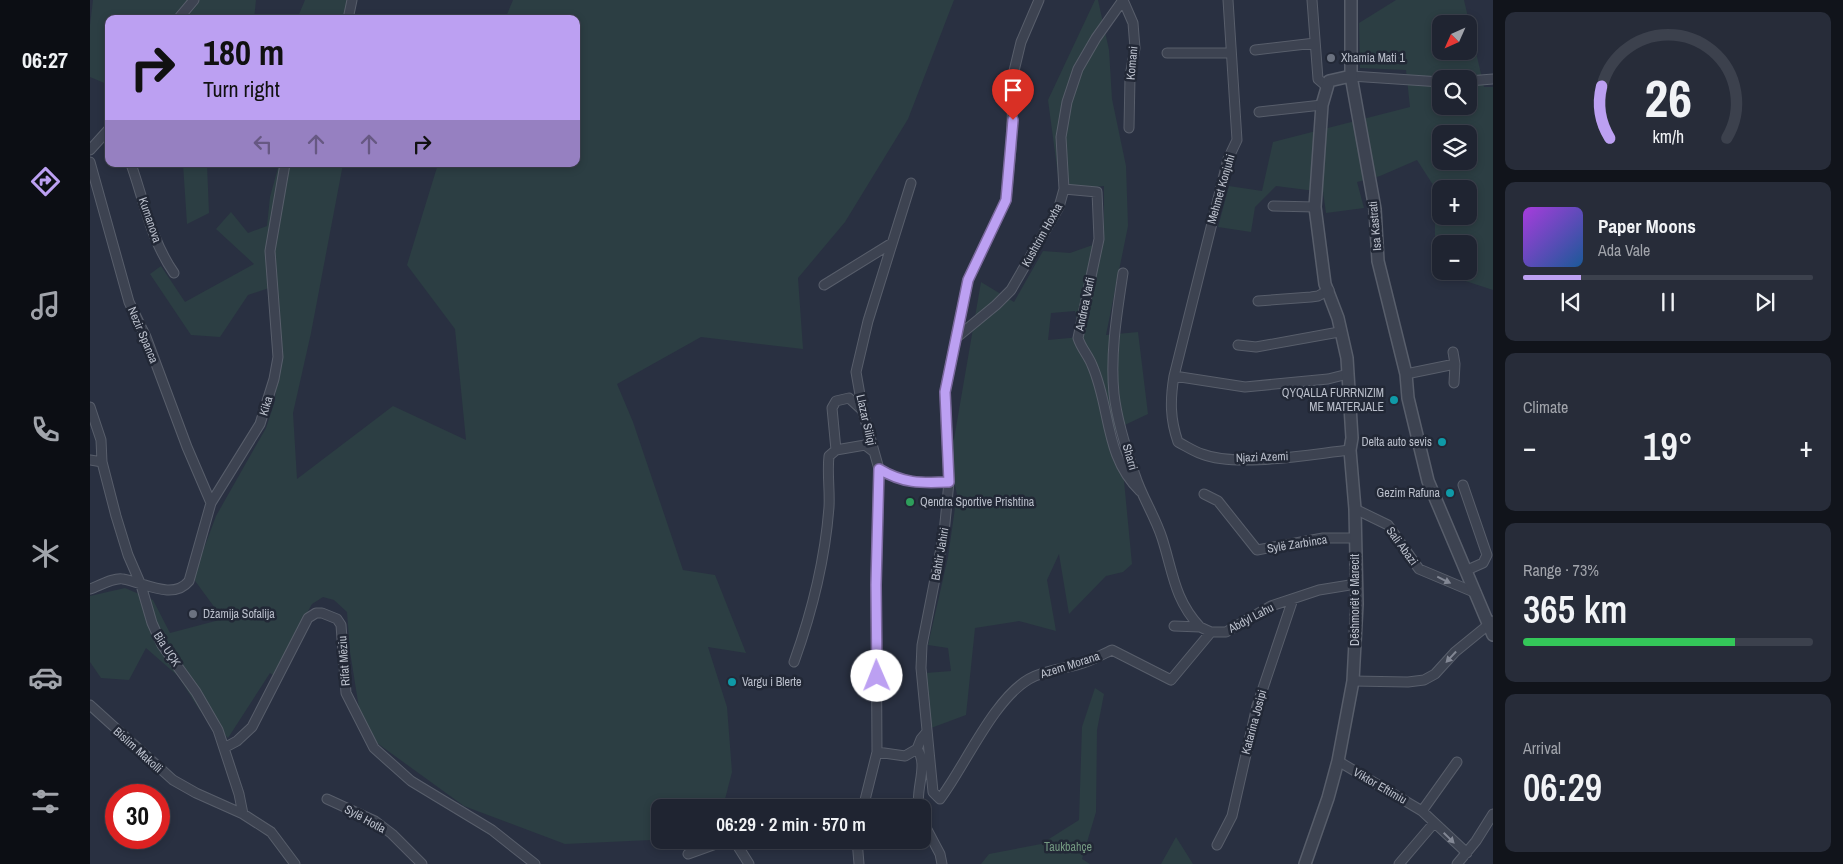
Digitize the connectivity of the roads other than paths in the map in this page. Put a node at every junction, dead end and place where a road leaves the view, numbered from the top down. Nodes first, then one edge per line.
1 (194, 0) edge
2 (352, 0) edge
3 (1039, 0) edge
4 (1123, 0) edge
5 (1228, 0) edge
6 (1312, 0) edge
7 (1351, 0) edge
8 (181, 15) edge
9 (349, 15) edge
10 (1315, 43) junction
11 (1255, 50) dead end
12 (1231, 53) junction
13 (1167, 54) dead end
14 (1351, 76) junction
15 (1493, 79) edge
16 (1477, 80) edge
17 (1329, 81) junction
18 (1432, 81) edge
19 (1322, 105) junction
20 (1259, 112) dead end
21 (1129, 128) dead end
22 (105, 133) edge
23 (90, 150) edge
24 (90, 162) edge
25 (132, 167) edge
26 (284, 167) edge
27 (910, 183) dead end
28 (1064, 189) junction
29 (1273, 206) dead end
30 (1315, 207) junction
31 (892, 243) junction
32 (174, 273) dead end
33 (1123, 273) dead end
34 (824, 285) dead end
35 (1329, 290) junction
36 (1258, 301) dead end
37 (1339, 332) junction
38 (956, 338) junction
39 (1238, 345) dead end
40 (1453, 352) dead end
41 (1455, 364) junction
42 (1348, 374) junction
43 (1406, 374) junction
44 (1174, 376) junction
45 (1454, 383) dead end
46 (90, 407) edge
47 (863, 412) junction
48 (1178, 442) joint
49 (836, 450) junction
50 (1350, 450) junction
51 (874, 452) junction
52 (90, 460) edge
53 (102, 462) junction
54 (879, 469) junction
55 (949, 482) junction
56 (1463, 486) dead end
57 (1142, 493) junction
58 (1204, 494) dead end
59 (211, 503) junction
60 (1355, 509) junction
61 (1356, 538) junction
62 (1465, 571) junction
63 (1356, 584) junction
64 (141, 585) junction
65 (90, 589) edge
66 (1476, 593) junction
67 (1293, 599) junction
68 (1174, 626) dead end
69 (1200, 627) junction
70 (1491, 627) edge
71 (1210, 632) junction
72 (794, 662) dead end
73 (1353, 681) junction
74 (90, 705) edge
75 (926, 733) junction
76 (224, 748) junction
77 (917, 749) junction
78 (877, 752) junction
79 (1338, 761) junction
80 (1457, 762) dead end
81 (327, 799) dead end
82 (864, 799) edge
83 (920, 799) edge
84 (1422, 811) junction
85 (244, 814) junction
86 (1493, 814) edge
87 (1434, 823) junction
88 (931, 837) edge
89 (1217, 845) dead end
90 (702, 849) edge
91 (740, 849) edge
92 (858, 849) edge
93 (688, 854) dead end
94 (1467, 854) junction
95 (296, 864) edge
96 (422, 864) edge
97 (536, 864) edge
98 (749, 864) edge
99 (859, 864) edge
100 (942, 864) edge
101 (1305, 864) edge
102 (1399, 864) edge
103 (1457, 864) edge

1 - 8 street
2 - 9 street
3 - 38 street, Bahtir Jahiri
4 - 21 street, Komani
4 - 28 street, Kushtrim Hoxha
5 - 12 street, Mehmet Konjuhi
6 - 10 street
7 - 14 street, Isa Kastrati
10 - 11 street
10 - 17 street
12 - 13 street
12 - 44 street, Mehmet Konjuhi
14 - 17 street
14 - 18 street
14 - 43 street, Isa Kastrati
15 - 16 street
17 - 19 street, Dëshmorët e Marecit
19 - 20 street
19 - 30 street, Dëshmorët e Marecit
22 - 23 street
24 - 59 street, Nezir Spanca
25 - 32 street, Kumanova
26 - 59 street, Kika
27 - 31 street, Llazar Siliqi
28 - 38 street, Kushtrim Hoxha
28 - 57 street, Andrea Varfi
29 - 30 street
30 - 35 street, Dëshmorët e Marecit
31 - 34 street
31 - 47 street, Llazar Siliqi
33 - 57 street, Sharri
35 - 36 street
35 - 37 street, Dëshmorët e Marecit
37 - 39 street
37 - 42 street, Dëshmorët e Marecit
38 - 55 street, Bahtir Jahiri
40 - 41 street
41 - 43 street
41 - 45 street
42 - 44 street
42 - 50 street, Dëshmorët e Marecit
43 - 62 street, Isa Kastrati
44 - 48 street, Mehmet Konjuhi
46 - 53 street, Bia UÇK
47 - 49 street
47 - 51 street, Llazar Siliqi
48 - 50 street, Njazi Azemi
49 - 51 street
49 - 72 street
50 - 60 street, Dëshmorët e Marecit
51 - 54 street, Llazar Siliqi
52 - 53 street
53 - 64 street, Bia UÇK
54 - 55 street
54 - 78 street, Llazar Siliqi
55 - 75 street, Bahtir Jahiri
56 - 62 street
57 - 69 street, Sharri
58 - 61 street, Sylë Zarbinca
59 - 64 street, Kika
60 - 61 street, Dëshmorët e Marecit
60 -> 66 street, Sali Abazi
61 - 63 street, Dëshmorët e Marecit
62 - 66 street, Isa Kastrati
63 - 67 street, Abdyl Lahu
63 - 73 street, Dëshmorët e Marecit
64 - 65 street
64 - 76 street, Bia UÇK
66 - 70 street, Isa Kastrati
67 - 71 street, Abdyl Lahu
67 - 89 street, Katarina Josipi
68 - 69 street, Abdyl Lahu
69 - 71 street, Abdyl Lahu
70 -> 73 street
71 - 75 street, Azem Morana
73 - 79 street, Dëshmorët e Marecit
74 - 85 street, Bislim Makolli
75 - 77 street
76 - 85 street, Bia UÇK
76 - 97 street, Rifat Mëziu
77 - 78 street
77 - 83 street
78 - 82 street, Llazar Siliqi
79 - 84 street, Viktor Eftimiu
79 - 101 street, Dëshmorët e Marecit
80 - 84 street
81 - 96 street, Sylë Hotla
84 - 87 street, Viktor Eftimiu
85 - 95 street
86 - 94 street
87 -> 94 street, Viktor Eftimiu
87 - 102 street
88 - 100 street
90 - 93 street
91 - 98 street
92 - 99 street
94 - 103 street

